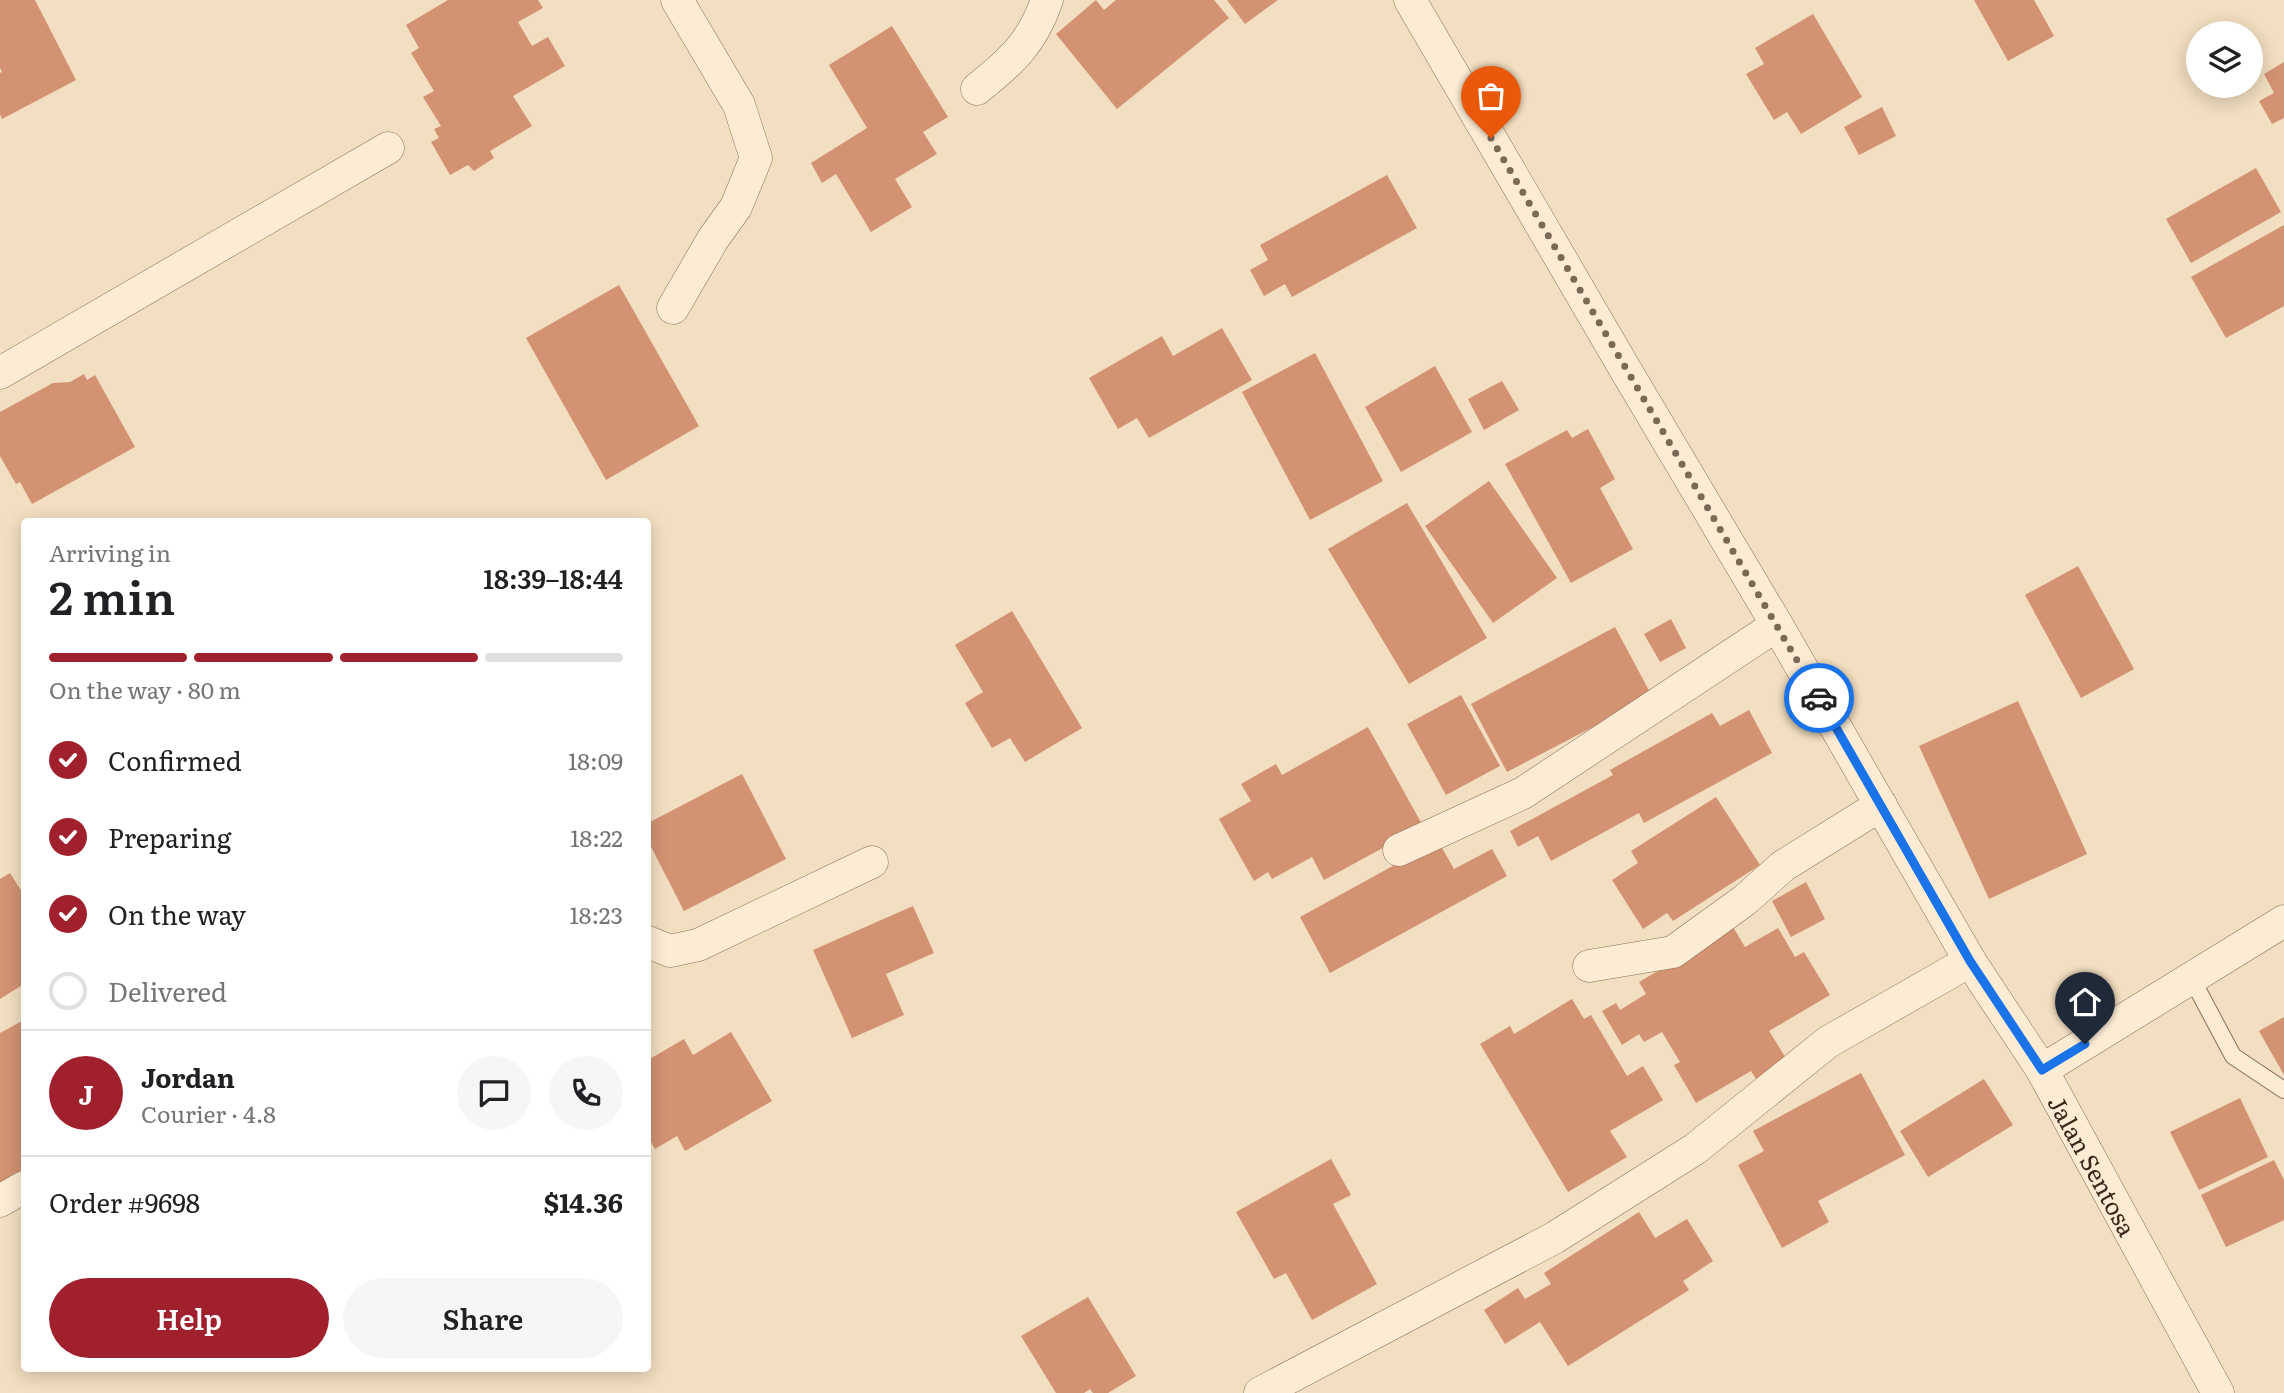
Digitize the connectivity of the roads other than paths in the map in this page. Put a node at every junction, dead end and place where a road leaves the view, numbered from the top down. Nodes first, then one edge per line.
1 (677, 0) edge
2 (1047, 0) edge
3 (1410, 0) edge
4 (977, 89) dead end
5 (388, 148) dead end
6 (673, 307) dead end
7 (0, 373) edge
8 (1777, 625) junction
9 (1881, 805) junction
10 (1399, 850) dead end
11 (872, 862) dead end
12 (2284, 921) edge
13 (651, 943) edge
14 (1970, 961) junction
15 (1589, 966) dead end
16 (2192, 979) junction
17 (2042, 1070) junction
18 (2284, 1090) edge
19 (21, 1190) edge
20 (0, 1201) edge
21 (1260, 1393) edge
22 (2218, 1393) edge

1 - 6 street
2 - 4 street
3 - 8 street, Jalan Sentosa
5 - 7 street
8 - 9 street, Jalan Sentosa
8 - 10 street
9 - 14 street, Jalan Sentosa
9 - 15 street
11 - 13 street
12 - 16 street
14 - 17 street, Jalan Sentosa
14 - 21 street
16 - 17 street
16 - 18 lane
17 - 22 street, Jalan Sentosa
19 - 20 street

